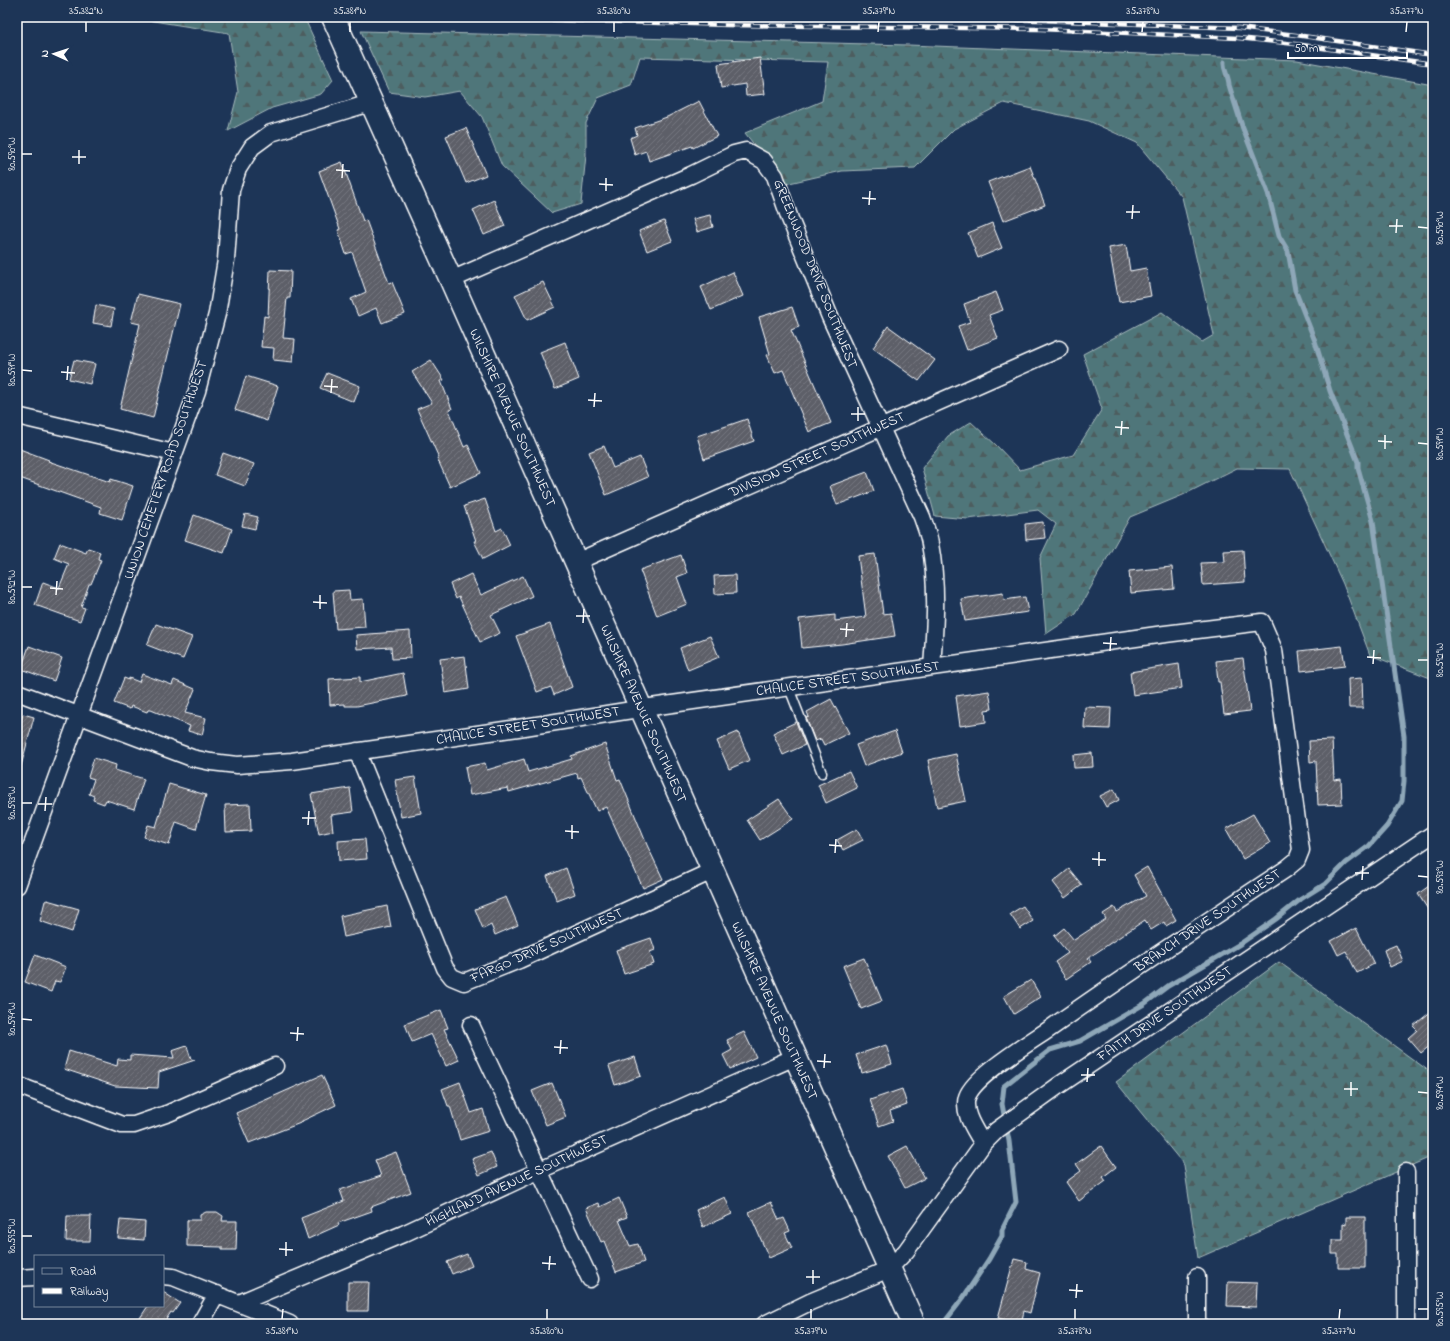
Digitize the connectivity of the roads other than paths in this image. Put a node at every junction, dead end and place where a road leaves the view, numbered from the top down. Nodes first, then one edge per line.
1 (333, 17) edge
2 (370, 103) junction
3 (451, 280) junction
4 (1059, 349) dead end
5 (17, 416) edge
6 (880, 427) junction
7 (174, 453) junction
8 (576, 562) junction
9 (1262, 622) joint
10 (932, 667) junction
11 (789, 688) junction
12 (17, 692) edge
13 (641, 708) junction
14 (78, 716) junction
15 (357, 751) junction
16 (822, 773) dead end
17 (1433, 834) edge
18 (712, 871) junction
19 (17, 886) edge
20 (470, 1025) dead end
21 (795, 1057) junction
22 (275, 1066) dead end
23 (17, 1085) edge
24 (983, 1144) junction
25 (538, 1171) junction
26 (1406, 1172) dead end
27 (889, 1269) junction
28 (164, 1276) edge
29 (34, 1277) edge
30 (1197, 1277) dead end
31 (17, 1278) edge
32 (590, 1279) dead end
33 (217, 1294) junction
34 (239, 1303) junction
35 (200, 1324) edge
36 (290, 1324) edge
37 (765, 1324) edge
38 (914, 1324) edge
39 (1197, 1324) edge
40 (1406, 1324) edge

1 - 2 street, WILSHIRE AVENUE SOUTHWEST
2 - 3 street, WILSHIRE AVENUE SOUTHWEST
2 - 7 street, UNION CEMETERY ROAD SOUTHWEST
3 - 6 street, GREENWOOD DRIVE SOUTHWEST
3 - 8 street, WILSHIRE AVENUE SOUTHWEST
4 - 6 street, DIVISION STREET SOUTHWEST
5 - 7 street
6 - 8 street, DIVISION STREET SOUTHWEST
6 - 10 street, GREENWOOD DRIVE SOUTHWEST
7 - 14 street, UNION CEMETERY ROAD SOUTHWEST
8 - 13 street, WILSHIRE AVENUE SOUTHWEST
9 - 10 street, CHALICE STREET SOUTHWEST
9 - 24 street, BRANCH DRIVE SOUTHWEST
10 - 11 street, CHALICE STREET SOUTHWEST
11 - 13 street, CHALICE STREET SOUTHWEST
11 - 16 lane
12 - 14 street, CHALICE STREET SOUTHWEST
13 - 15 street, CHALICE STREET SOUTHWEST
13 - 18 street, WILSHIRE AVENUE SOUTHWEST
14 - 15 street, CHALICE STREET SOUTHWEST
14 - 19 street, UNION CEMETERY ROAD SOUTHWEST
15 - 18 street, FARGO DRIVE SOUTHWEST
17 - 24 street, FAITH DRIVE SOUTHWEST
18 - 21 street, WILSHIRE AVENUE SOUTHWEST
20 - 25 street
21 - 25 street, HIGHLAND AVENUE SOUTHWEST
21 - 27 street, WILSHIRE AVENUE SOUTHWEST
22 - 23 street
24 - 27 street, FAITH DRIVE SOUTHWEST
25 - 32 street
25 - 34 street, HIGHLAND AVENUE SOUTHWEST
26 - 40 street
27 - 37 street, FAITH DRIVE SOUTHWEST
27 - 38 street, WILSHIRE AVENUE SOUTHWEST
28 - 33 street
29 - 31 street
30 - 39 street
33 - 34 street
33 - 35 street
34 - 36 street

